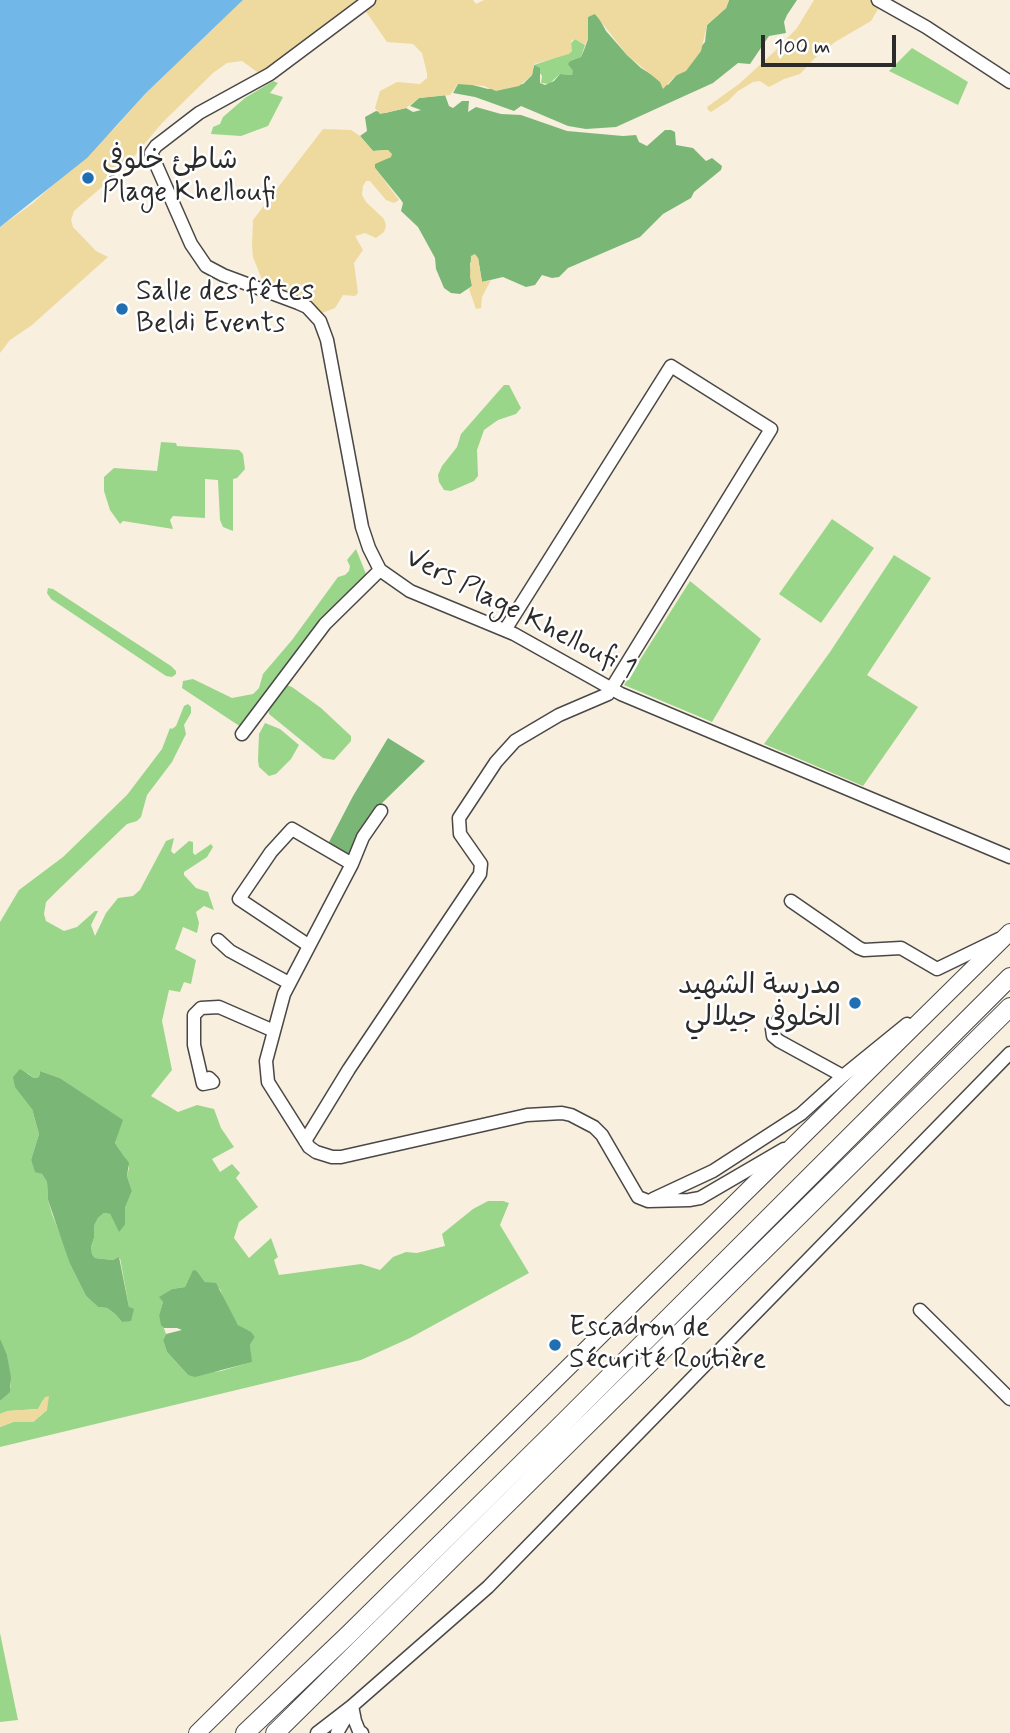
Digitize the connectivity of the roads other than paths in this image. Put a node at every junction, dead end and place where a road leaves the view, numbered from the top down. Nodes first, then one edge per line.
1 (369, 0) edge
2 (878, 0) edge
3 (1010, 82) edge
4 (380, 570) junction
5 (505, 630) junction
6 (611, 689) junction
7 (242, 734) dead end
8 (381, 811) dead end
9 (1010, 857) edge
10 (352, 864) junction
11 (792, 901) dead end
12 (1008, 934) edge
13 (218, 940) dead end
14 (308, 945) junction
15 (1010, 977) edge
16 (289, 983) junction
17 (954, 986) junction
18 (1010, 1007) edge
19 (777, 1022) dead end
20 (274, 1031) junction
21 (1010, 1053) edge
22 (843, 1076) junction
23 (209, 1078) dead end
24 (806, 1135) junction
25 (305, 1141) junction
26 (755, 1144) junction
27 (747, 1172) junction
28 (648, 1201) junction
29 (920, 1310) dead end
30 (1010, 1399) edge
31 (352, 1706) junction
32 (197, 1733) edge
33 (244, 1733) edge
34 (275, 1733) edge
35 (317, 1733) edge
36 (337, 1733) edge
37 (362, 1733) edge

1 - 4 street, Vers Plage Khelloufi 1
2 - 3 street
4 - 5 street, Vers Plage Khelloufi 1
4 - 7 street
5 - 6 street, Vers Plage Khelloufi 1
5 - 6 street
6 - 9 street, Vers Plage Khelloufi 1
6 - 25 street
8 - 10 street
10 - 14 street
10 - 14 street
11 - 12 street
12 - 17 main road
13 - 16 street
14 - 16 street
15 - 33 highway
16 - 20 street
17 - 22 street
17 - 24 main road
18 - 34 highway
19 - 22 street
20 - 23 street
20 - 25 street
21 - 31 street
22 - 26 street
24 - 27 street
24 - 32 main road
25 - 28 street
26 - 27 street
26 - 28 street
27 - 28 street
29 - 30 street
31 - 35 street
31 - 36 street
31 - 37 street

